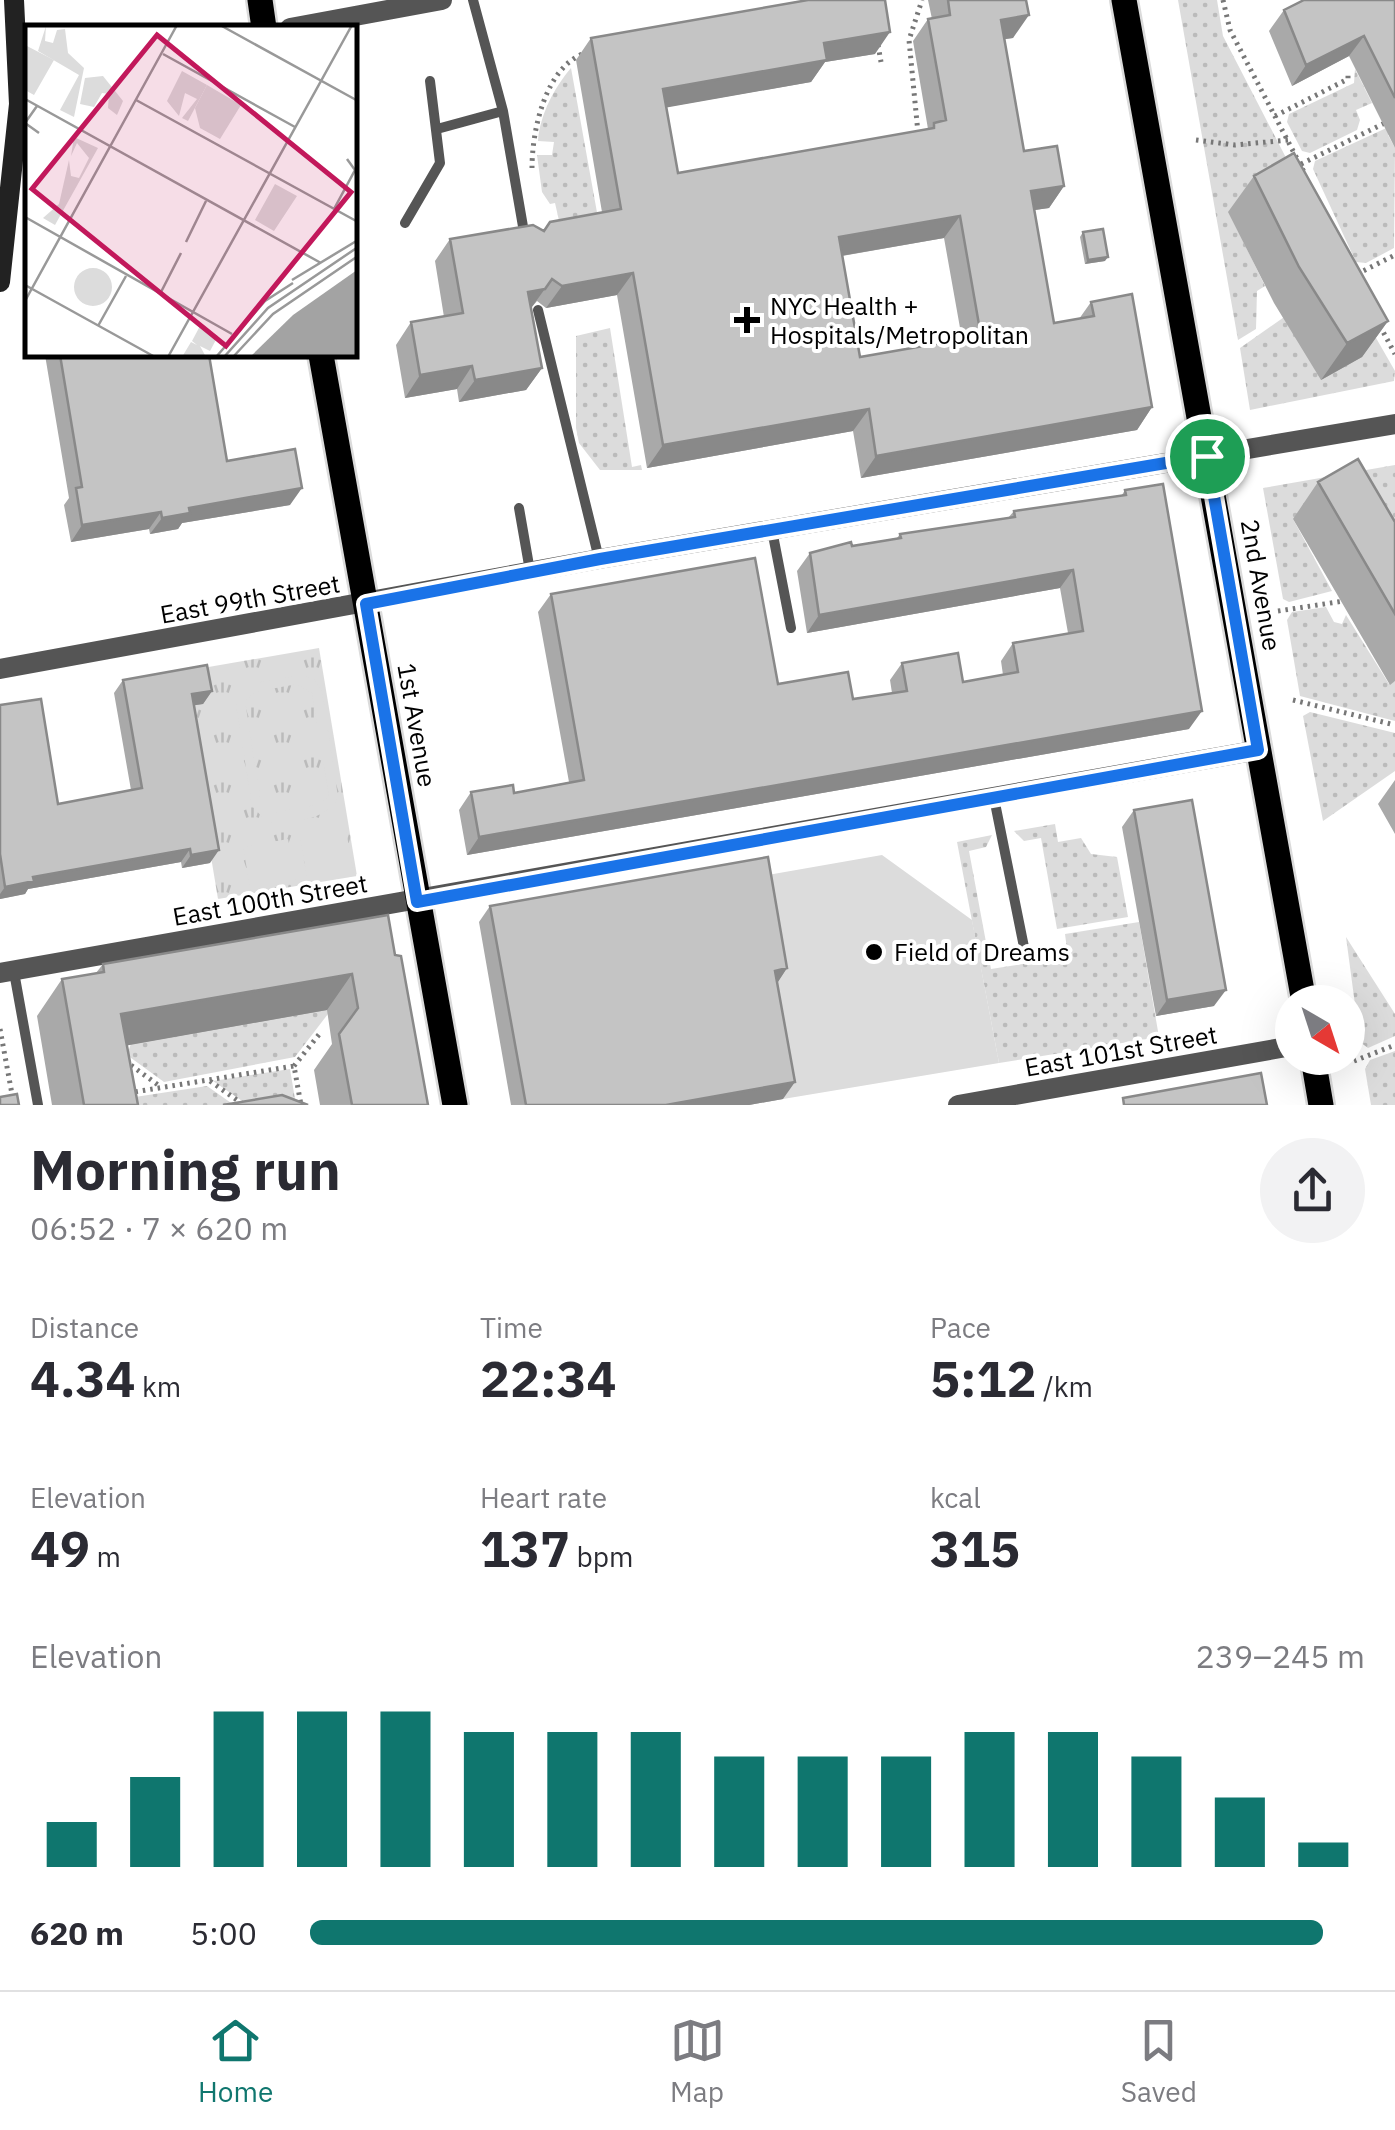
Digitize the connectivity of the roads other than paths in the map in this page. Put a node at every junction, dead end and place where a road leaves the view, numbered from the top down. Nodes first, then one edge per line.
1 (14, 0) edge
2 (260, 0) edge
3 (442, 0) edge
4 (473, 0) edge
5 (1124, 0) edge
6 (264, 25) edge
7 (306, 25) edge
8 (23, 70) edge
9 (430, 81) dead end
10 (503, 111) junction
11 (438, 128) junction
12 (405, 223) dead end
13 (526, 245) edge
14 (0, 282) edge
15 (538, 310) edge
16 (322, 358) edge
17 (1395, 424) edge
18 (1207, 456) junction
19 (519, 508) dead end
20 (772, 530) junction
21 (600, 559) junction
22 (530, 572) junction
23 (366, 604) junction
24 (791, 628) dead end
25 (0, 669) edge
26 (1258, 750) junction
27 (994, 798) junction
28 (417, 902) junction
29 (1024, 948) dead end
30 (7, 972) edge
31 (1301, 985) edge
32 (1275, 1049) edge
33 (1316, 1075) edge
34 (38, 1105) edge
35 (454, 1105) edge
36 (958, 1105) edge
37 (1321, 1105) edge

1 - 8 main road
2 - 6 main road
3 - 7 street
4 - 10 lane
5 - 18 main road, 2nd Avenue
8 - 14 main road
9 - 11 lane
10 - 11 lane
10 - 13 lane
11 - 12 lane
15 - 21 lane
16 - 23 main road, 1st Avenue
17 - 18 street, East 99th Street
18 - 20 street, East 99th Street
18 - 26 main road, 2nd Avenue
19 - 22 lane
20 - 21 street, East 99th Street
20 - 24 lane
21 - 22 street, East 99th Street
22 - 23 street, East 99th Street
23 - 25 street, East 99th Street
23 - 28 main road, 1st Avenue
26 - 27 street, East 100th Street
26 - 31 main road, 2nd Avenue
27 - 28 street, East 100th Street
27 - 29 lane
28 - 30 street, East 100th Street
28 - 35 main road, 1st Avenue
30 - 34 lane
32 - 36 street, East 101st Street
33 - 37 main road

